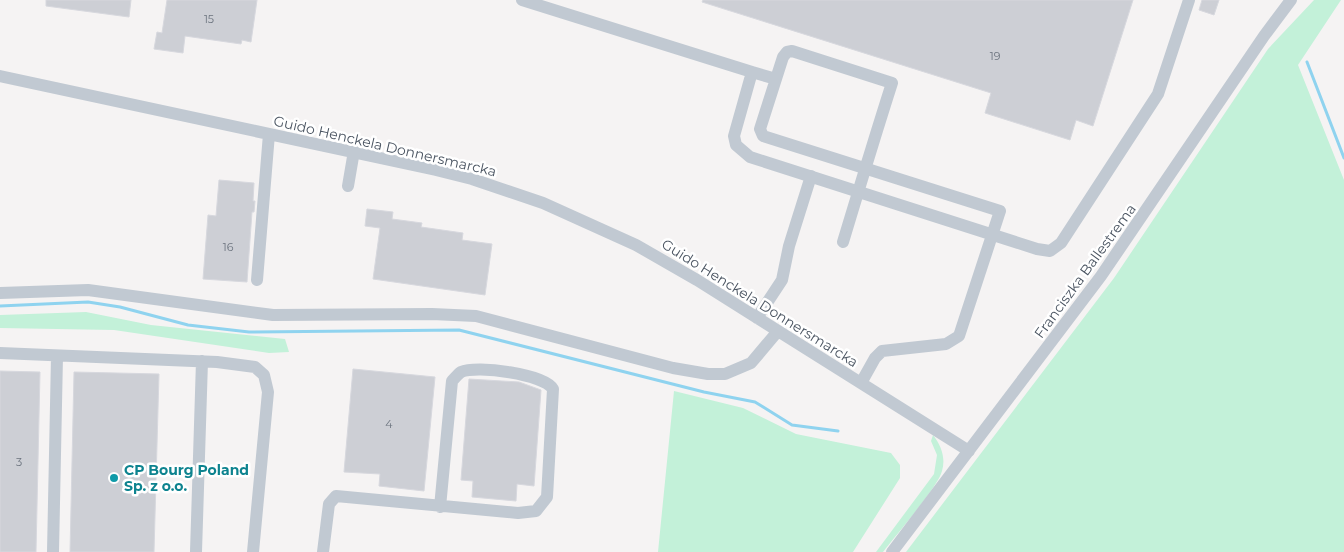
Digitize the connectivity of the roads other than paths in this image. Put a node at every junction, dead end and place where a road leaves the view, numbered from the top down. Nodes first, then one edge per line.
1 (522, 0) edge
2 (1189, 0) edge
3 (1291, 0) edge
4 (752, 72) junction
5 (0, 76) edge
6 (776, 79) junction
7 (270, 134) junction
8 (354, 151) junction
9 (865, 168) junction
10 (812, 176) junction
11 (348, 186) dead end
12 (858, 191) junction
13 (992, 235) junction
14 (843, 242) dead end
15 (258, 280) dead end
16 (0, 294) edge
17 (758, 318) junction
18 (778, 330) junction
19 (0, 353) edge
20 (57, 356) junction
21 (202, 361) junction
22 (861, 383) junction
23 (969, 451) junction
24 (440, 507) junction
25 (53, 552) edge
26 (196, 552) edge
27 (253, 552) edge
28 (323, 552) edge
29 (892, 552) edge

1 - 4 street
2 - 13 street
3 - 23 street, Franciszka Ballestrema
4 - 6 street
4 - 10 street
5 - 7 street, Guido Henckela Donnersmarcka
6 - 9 street
6 - 9 street
7 - 8 street, Guido Henckela Donnersmarcka
7 - 15 street
8 - 11 street
8 - 17 street, Guido Henckela Donnersmarcka
9 - 12 street
9 - 13 street
10 - 12 street
10 - 17 street
12 - 13 street
12 - 14 street
13 - 22 street
16 - 18 street
17 - 18 street, Guido Henckela Donnersmarcka
18 - 22 street, Guido Henckela Donnersmarcka
19 - 20 street
20 - 21 street
20 - 25 street
21 - 26 street
21 - 27 street
22 - 23 street, Guido Henckela Donnersmarcka
23 - 29 street, Franciszka Ballestrema
24 - 24 street
24 - 28 street

